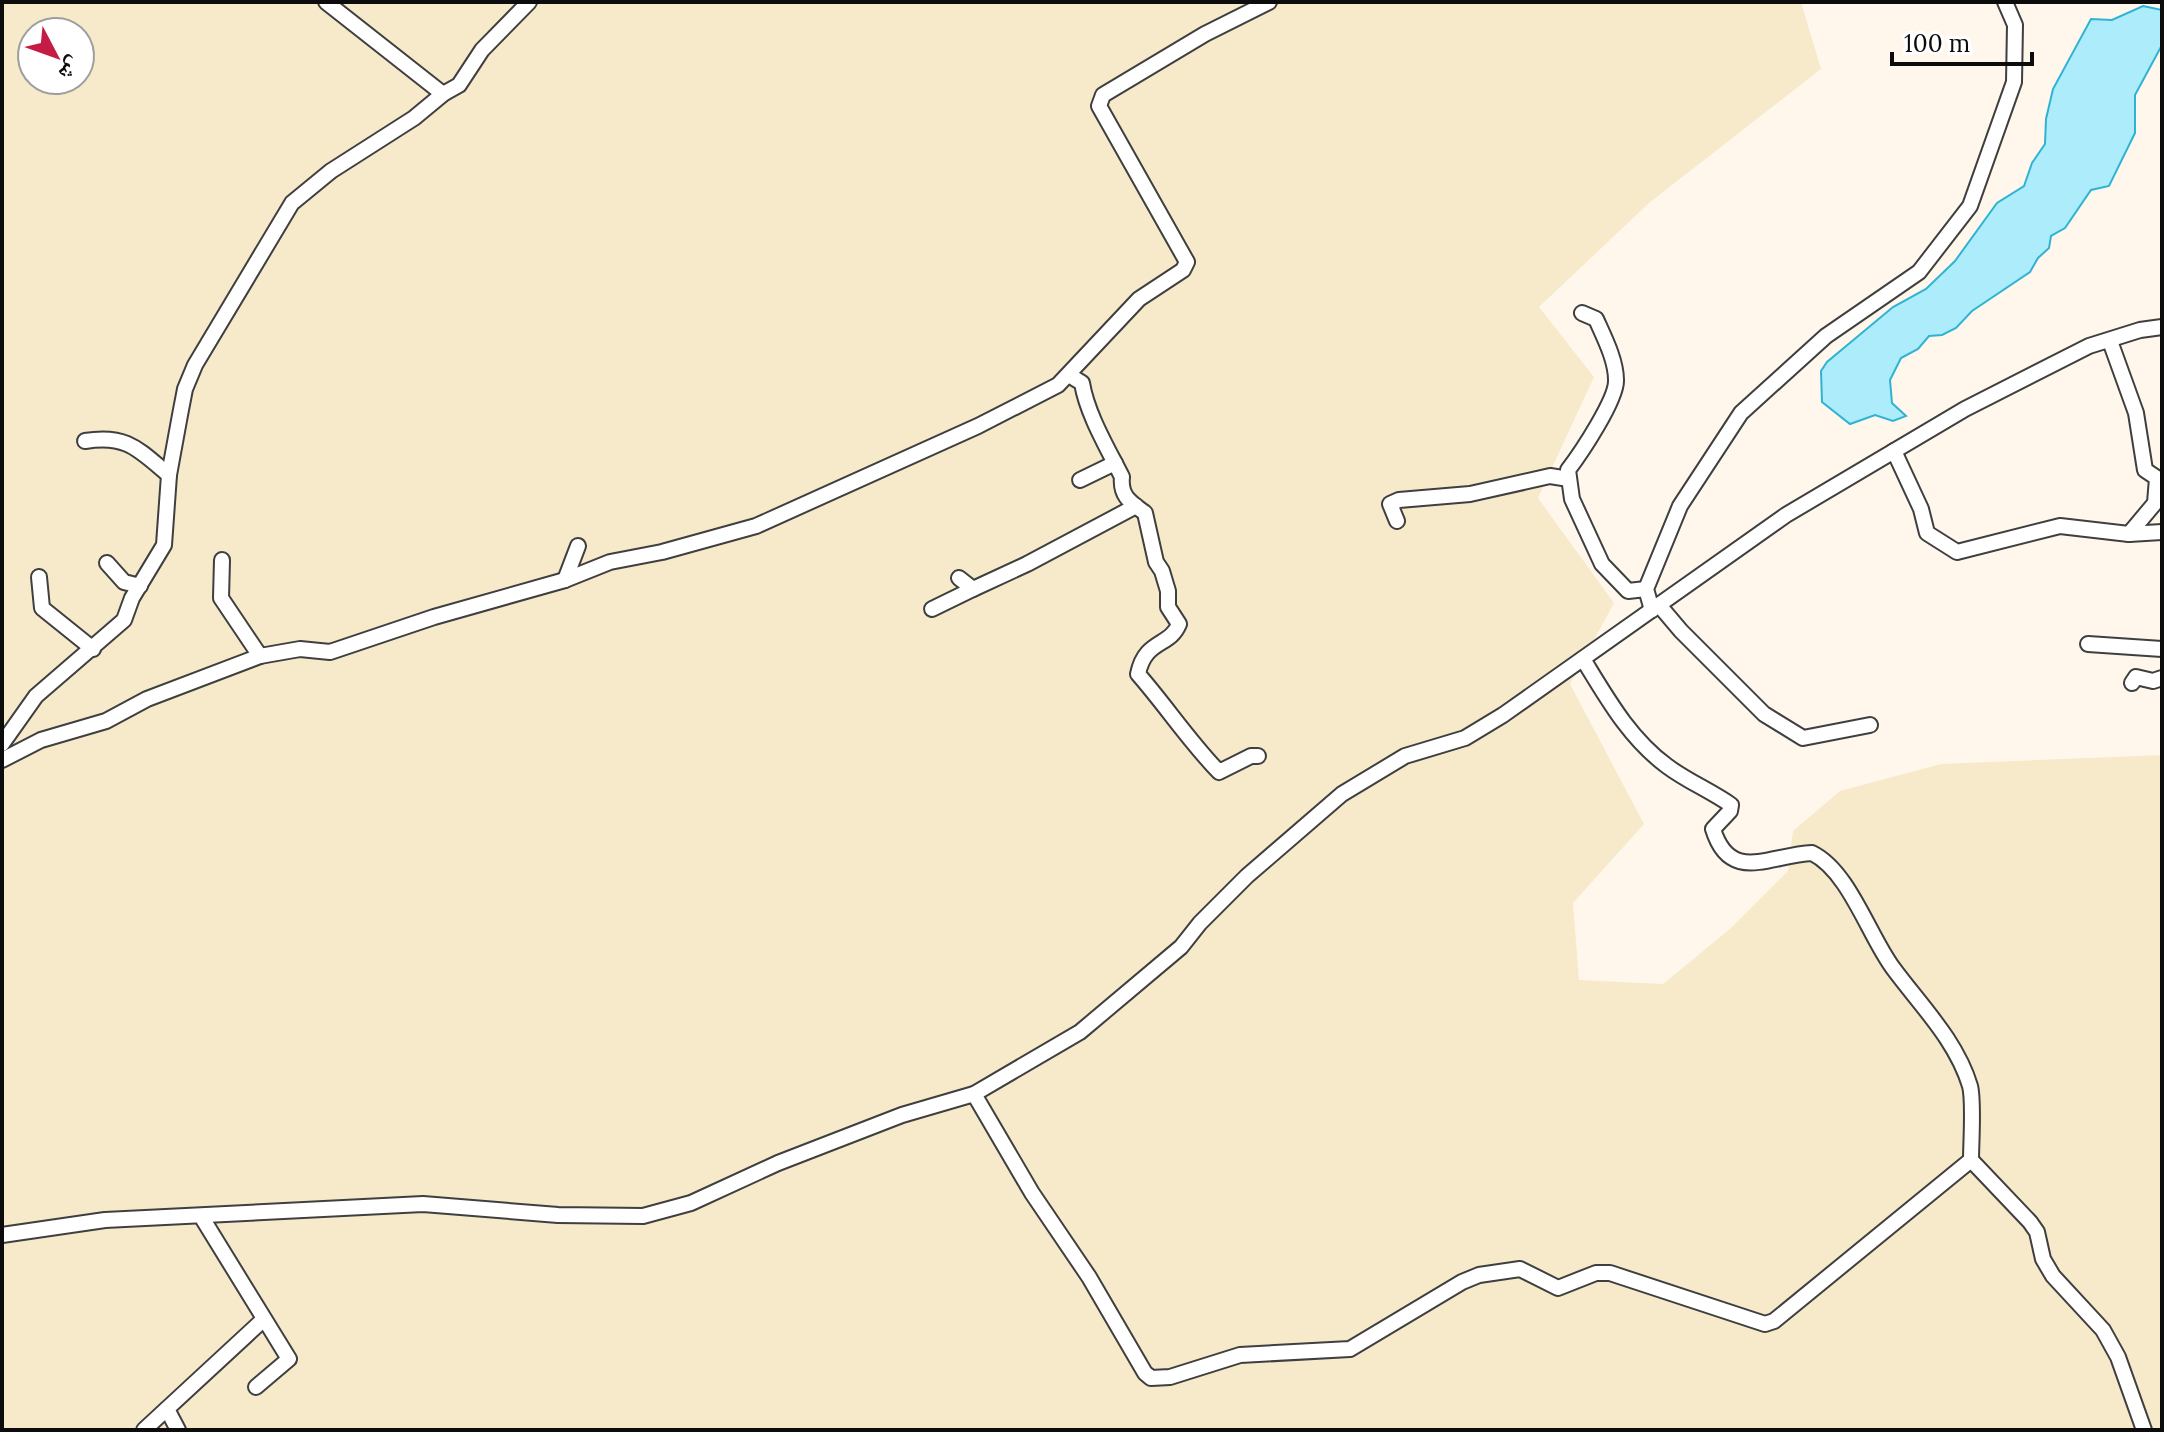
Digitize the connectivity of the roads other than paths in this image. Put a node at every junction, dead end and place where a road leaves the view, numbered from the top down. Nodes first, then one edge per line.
1 (326, 2) edge
2 (529, 2) edge
3 (1269, 2) edge
4 (2005, 2) edge
5 (443, 94) junction
6 (1582, 313) dead end
7 (2162, 327) edge
8 (2110, 341) junction
9 (1069, 375) junction
10 (85, 441) dead end
11 (1894, 451) junction
12 (1115, 463) junction
13 (169, 475) junction
14 (1569, 479) junction
15 (1080, 480) dead end
16 (1136, 506) junction
17 (1397, 521) dead end
18 (2162, 532) edge
19 (2129, 534) junction
20 (578, 546) dead end
21 (222, 560) dead end
22 (107, 563) dead end
23 (39, 577) dead end
24 (959, 578) dead end
25 (565, 580) junction
26 (140, 586) junction
27 (973, 589) junction
28 (1646, 589) junction
29 (1656, 608) junction
30 (932, 609) dead end
31 (2088, 644) dead end
32 (93, 649) junction
33 (2162, 649) edge
34 (260, 656) junction
35 (1583, 659) junction
36 (2162, 678) edge
37 (2132, 683) dead end
38 (1870, 725) dead end
39 (2, 744) edge
40 (1258, 756) dead end
41 (2, 760) edge
42 (974, 1094) junction
43 (1971, 1160) junction
44 (201, 1216) junction
45 (2, 1235) edge
46 (264, 1319) junction
47 (256, 1387) dead end
48 (167, 1409) junction
49 (144, 1430) edge
50 (178, 1430) edge
51 (2144, 1430) edge

1 - 5 street
2 - 5 street
3 - 9 street
4 - 28 street
5 - 13 street
6 - 14 street
7 - 8 street
8 - 11 street
8 - 19 street
9 - 12 street
9 - 25 street
10 - 13 street
11 - 19 street
11 - 29 street
12 - 15 street
12 - 16 street
13 - 26 street
14 - 17 street
14 - 28 street
16 - 27 street
16 - 40 street
18 - 19 street
20 - 25 street
21 - 34 street
22 - 26 street
23 - 32 street
24 - 27 street
25 - 34 street
26 - 32 street
27 - 30 street
28 - 29 street
29 - 35 street
29 - 38 street
31 - 33 street
32 - 39 street
34 - 41 street
35 - 42 street
35 - 43 street
36 - 37 street
42 - 43 street
42 - 44 street
43 - 51 street
44 - 45 street
44 - 46 street
46 - 47 street
46 - 48 street
48 - 49 street
48 - 50 street

